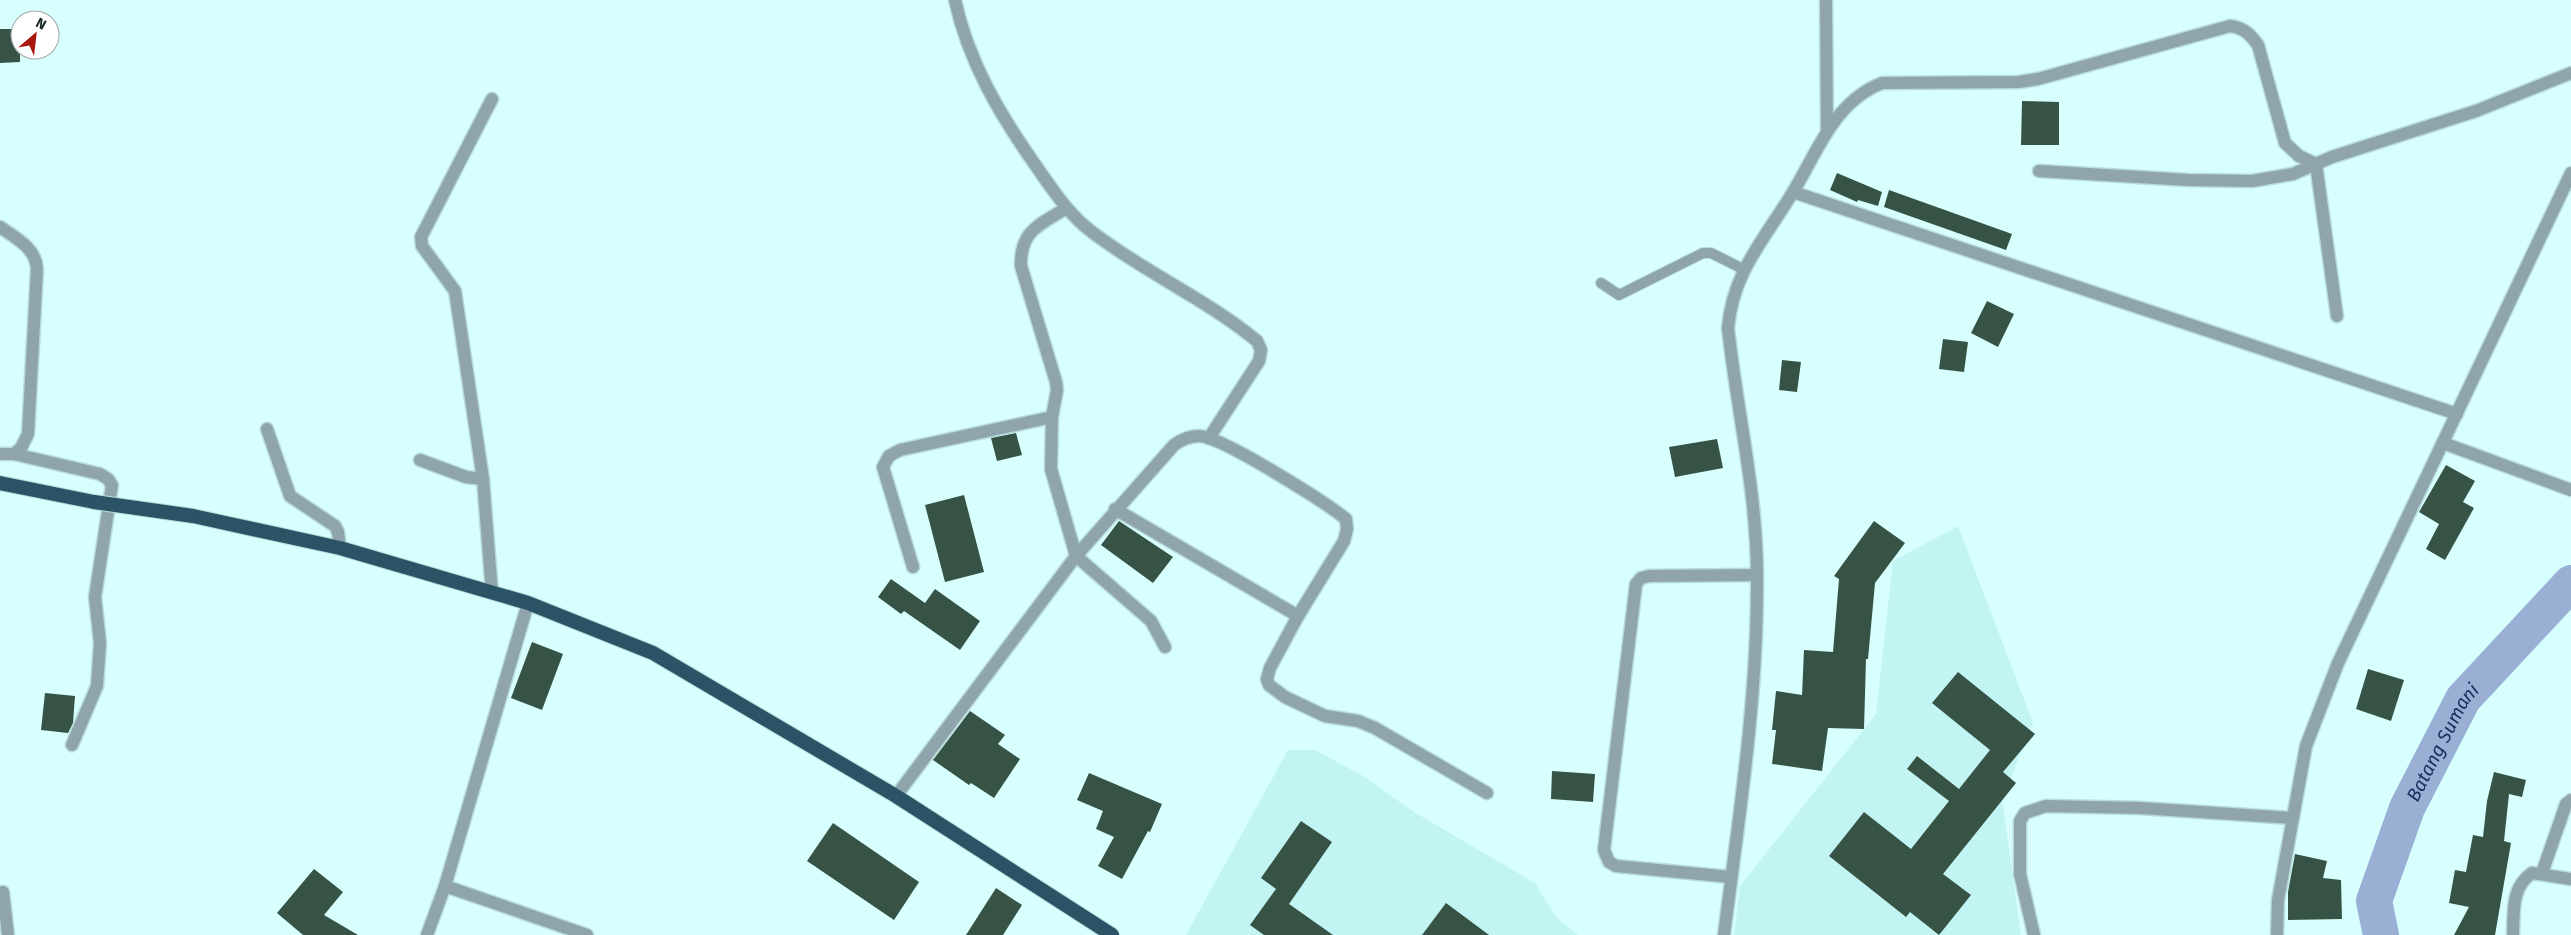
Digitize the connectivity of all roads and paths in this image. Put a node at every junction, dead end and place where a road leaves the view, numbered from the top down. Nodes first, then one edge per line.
1 (955, 0) edge
2 (1826, 0) edge
3 (2571, 73) edge
4 (492, 99) dead end
5 (1827, 130) junction
6 (2316, 164) junction
7 (2039, 172) dead end
8 (2571, 173) edge
9 (1793, 192) junction
10 (1065, 209) junction
11 (0, 227) edge
12 (1743, 269) junction
13 (1601, 283) dead end
14 (2337, 316) dead end
15 (2457, 414) junction
16 (1052, 417) junction
17 (266, 429) dead end
18 (1209, 438) junction
19 (2443, 443) junction
20 (0, 454) edge
21 (14, 454) junction
22 (420, 460) dead end
23 (483, 479) junction
24 (0, 483) edge
25 (2571, 490) edge
26 (1115, 509) junction
27 (340, 548) junction
28 (1076, 556) junction
29 (913, 567) dead end
30 (1757, 575) junction
31 (492, 594) junction
32 (528, 603) junction
33 (1298, 616) junction
34 (1165, 647) dead end
35 (72, 745) dead end
36 (1487, 793) dead end
37 (896, 796) junction
38 (2571, 800) edge
39 (2293, 818) junction
40 (2542, 873) junction
41 (1731, 877) junction
42 (2571, 879) edge
43 (445, 886) junction
44 (3, 892) dead end
45 (8, 935) edge
46 (427, 935) edge
47 (587, 935) edge
48 (1112, 935) edge
49 (1724, 935) edge
50 (2034, 935) edge
51 (2277, 935) edge
52 (2513, 935) edge

1 - 10 street
2 - 5 street
3 - 6 street
4 - 23 street
5 - 6 street
5 - 9 street
6 - 7 street
6 - 14 street
8 - 15 street
9 - 12 street
9 - 15 street
10 - 16 street
10 - 18 street
11 - 21 street
12 - 13 lane
12 - 30 street
15 - 19 street
16 - 28 street
16 - 29 street
17 - 27 street
18 - 26 street
18 - 33 street
19 - 25 street
19 - 39 street
20 - 21 street
21 - 35 street
22 - 23 street
23 - 31 street
24 - 27 highway, bridge
26 - 28 street
26 - 33 street
27 - 31 highway
28 - 34 street
28 - 37 street
30 - 41 street
30 - 41 street
31 - 32 highway
32 - 37 highway
32 - 43 street
33 - 36 street
37 - 48 highway
38 - 40 street
39 - 50 street
39 - 51 street
40 - 42 street
40 - 52 street
41 - 49 street
43 - 46 street
43 - 47 street
44 - 45 street

